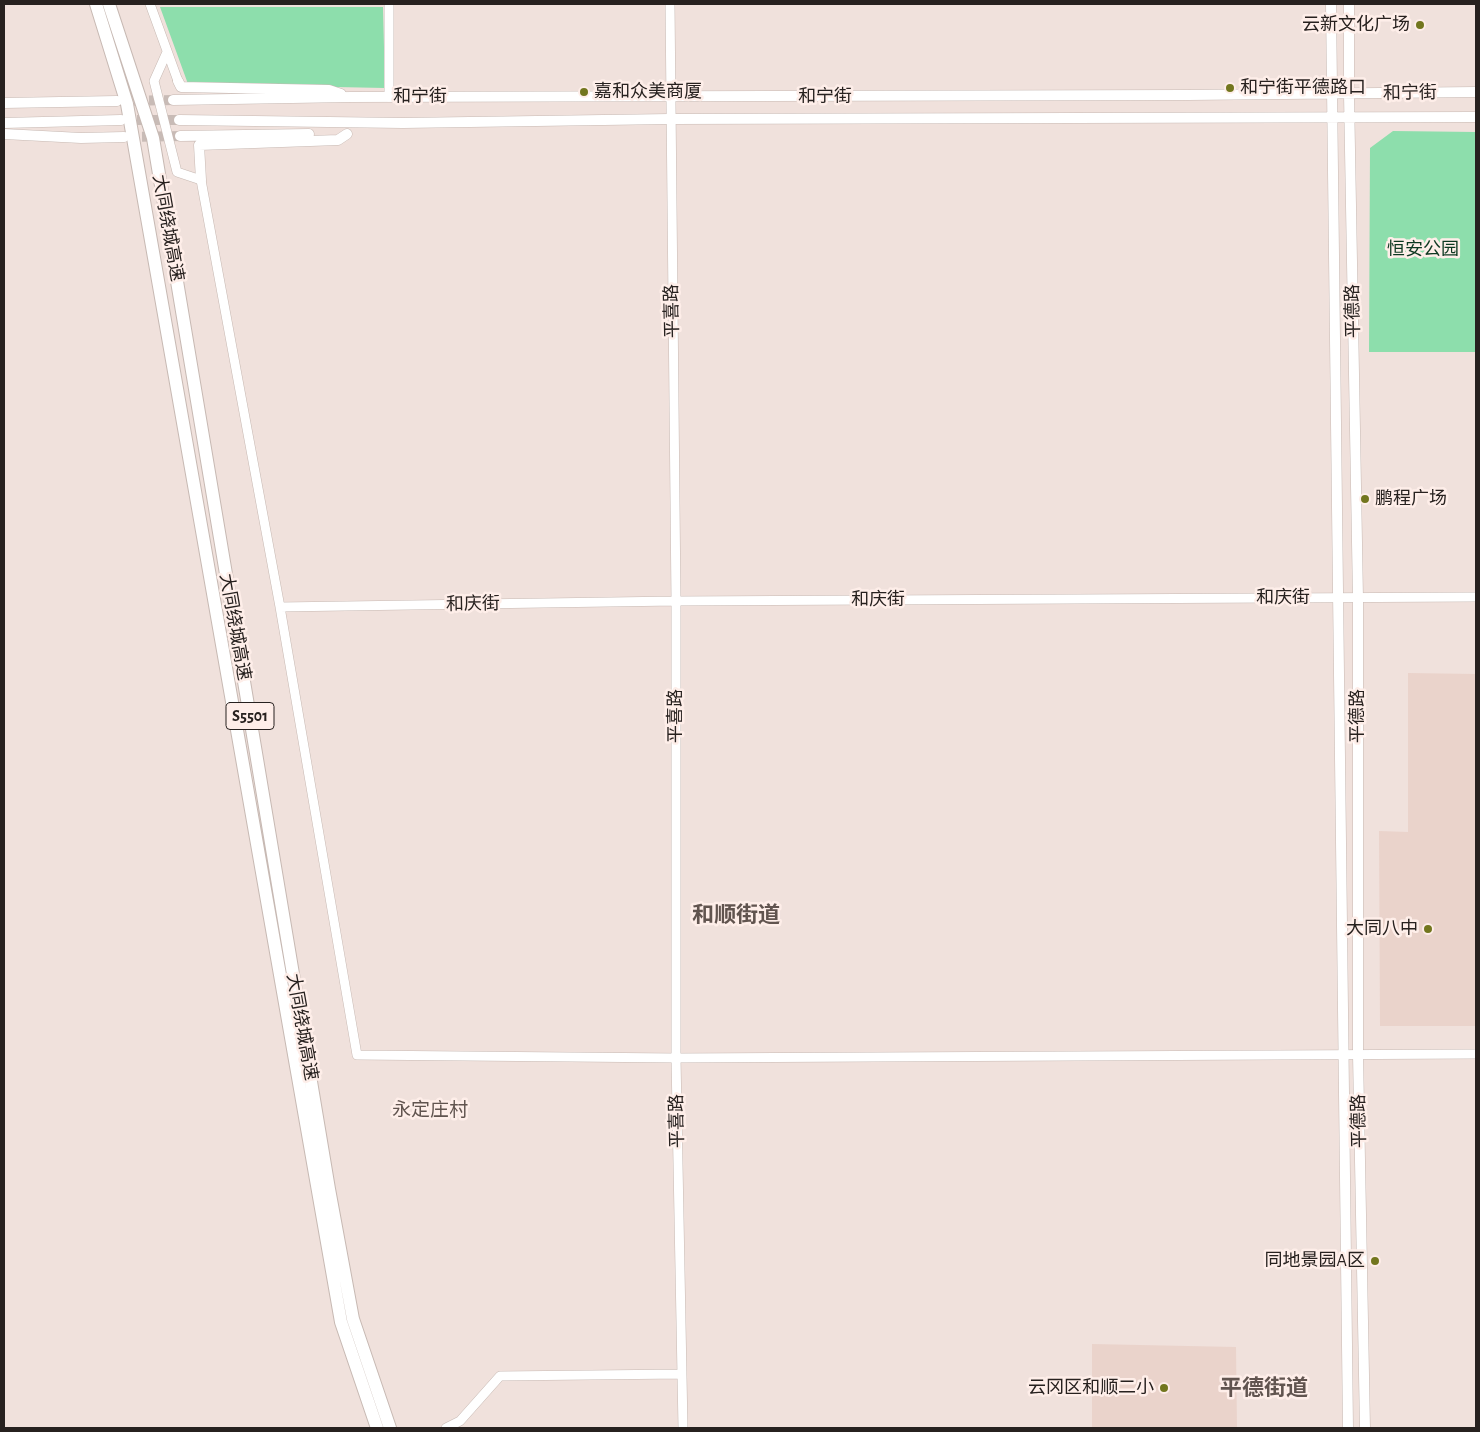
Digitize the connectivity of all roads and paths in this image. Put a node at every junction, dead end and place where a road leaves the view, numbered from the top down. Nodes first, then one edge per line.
1 (96, 4) edge
2 (109, 4) edge
3 (150, 4) edge
4 (389, 4) edge
5 (670, 4) edge
6 (1331, 4) edge
7 (1349, 4) edge
8 (167, 52) junction
9 (178, 81) joint
10 (1476, 92) edge
11 (1331, 94) junction
12 (1349, 94) junction
13 (351, 97) junction
14 (389, 97) junction
15 (670, 97) junction
16 (173, 100) tunnel mouth
17 (117, 101) tunnel mouth
18 (4, 103) edge
19 (1476, 117) edge
20 (1332, 118) junction
21 (1350, 118) junction
22 (670, 119) junction
23 (121, 120) tunnel mouth
24 (178, 120) tunnel mouth
25 (4, 123) edge
26 (359, 123) junction
27 (4, 134) edge
28 (347, 134) junction
29 (180, 136) tunnel mouth
30 (124, 137) tunnel mouth
31 (201, 180) junction
32 (1476, 597) edge
33 (1337, 598) junction
34 (1358, 598) junction
35 (676, 601) junction
36 (280, 607) junction
37 (1343, 1054) junction
38 (1358, 1054) junction
39 (1476, 1054) edge
40 (676, 1058) junction
41 (682, 1374) junction
42 (377, 1428) edge
43 (390, 1428) edge
44 (446, 1428) edge
45 (684, 1428) edge
46 (1348, 1428) edge
47 (1365, 1428) edge

1 - 42 highway, 大同绕城高速 / S5501
2 - 43 highway, 大同绕城高速 / S5501
3 - 8 street
4 - 14 street
5 - 15 street, 平喜路
6 - 11 main road, 平德路
7 - 12 main road, 平德路
8 - 9 street
8 - 31 street
9 - 13 main road
10 - 12 main road, 和宁街
11 - 12 main road, 和宁街
11 - 15 main road, 和宁街
11 - 20 main road, 平德路
12 - 21 main road, 平德路
13 - 14 main road, 和宁街
13 - 16 main road, 和宁街
14 - 15 main road, 和宁街
15 - 22 street, 平喜路
17 - 18 main road
19 - 21 main road, 和宁街
20 - 21 main road, 和宁街
20 - 22 main road, 和宁街
20 - 33 main road, 平德路
21 - 34 main road, 平德路
22 - 26 main road, 和宁街
22 - 35 street, 平喜路
23 - 25 main road
24 - 26 main road, 和宁街
26 - 28 main road
27 - 30 main road
28 - 29 main road
28 - 31 main road
31 - 36 street
32 - 34 street, 和庆街
33 - 34 street, 和庆街
33 - 35 street, 和庆街
33 - 37 main road, 平德路
34 - 38 main road, 平德路
35 - 36 street, 和庆街
35 - 40 street, 平喜路
36 - 40 street
37 - 38 street
37 - 40 street
37 - 46 main road, 平德路
38 - 39 street
38 - 47 main road, 平德路
40 - 41 street, 平喜路
41 - 44 street
41 - 45 street, 平喜路

